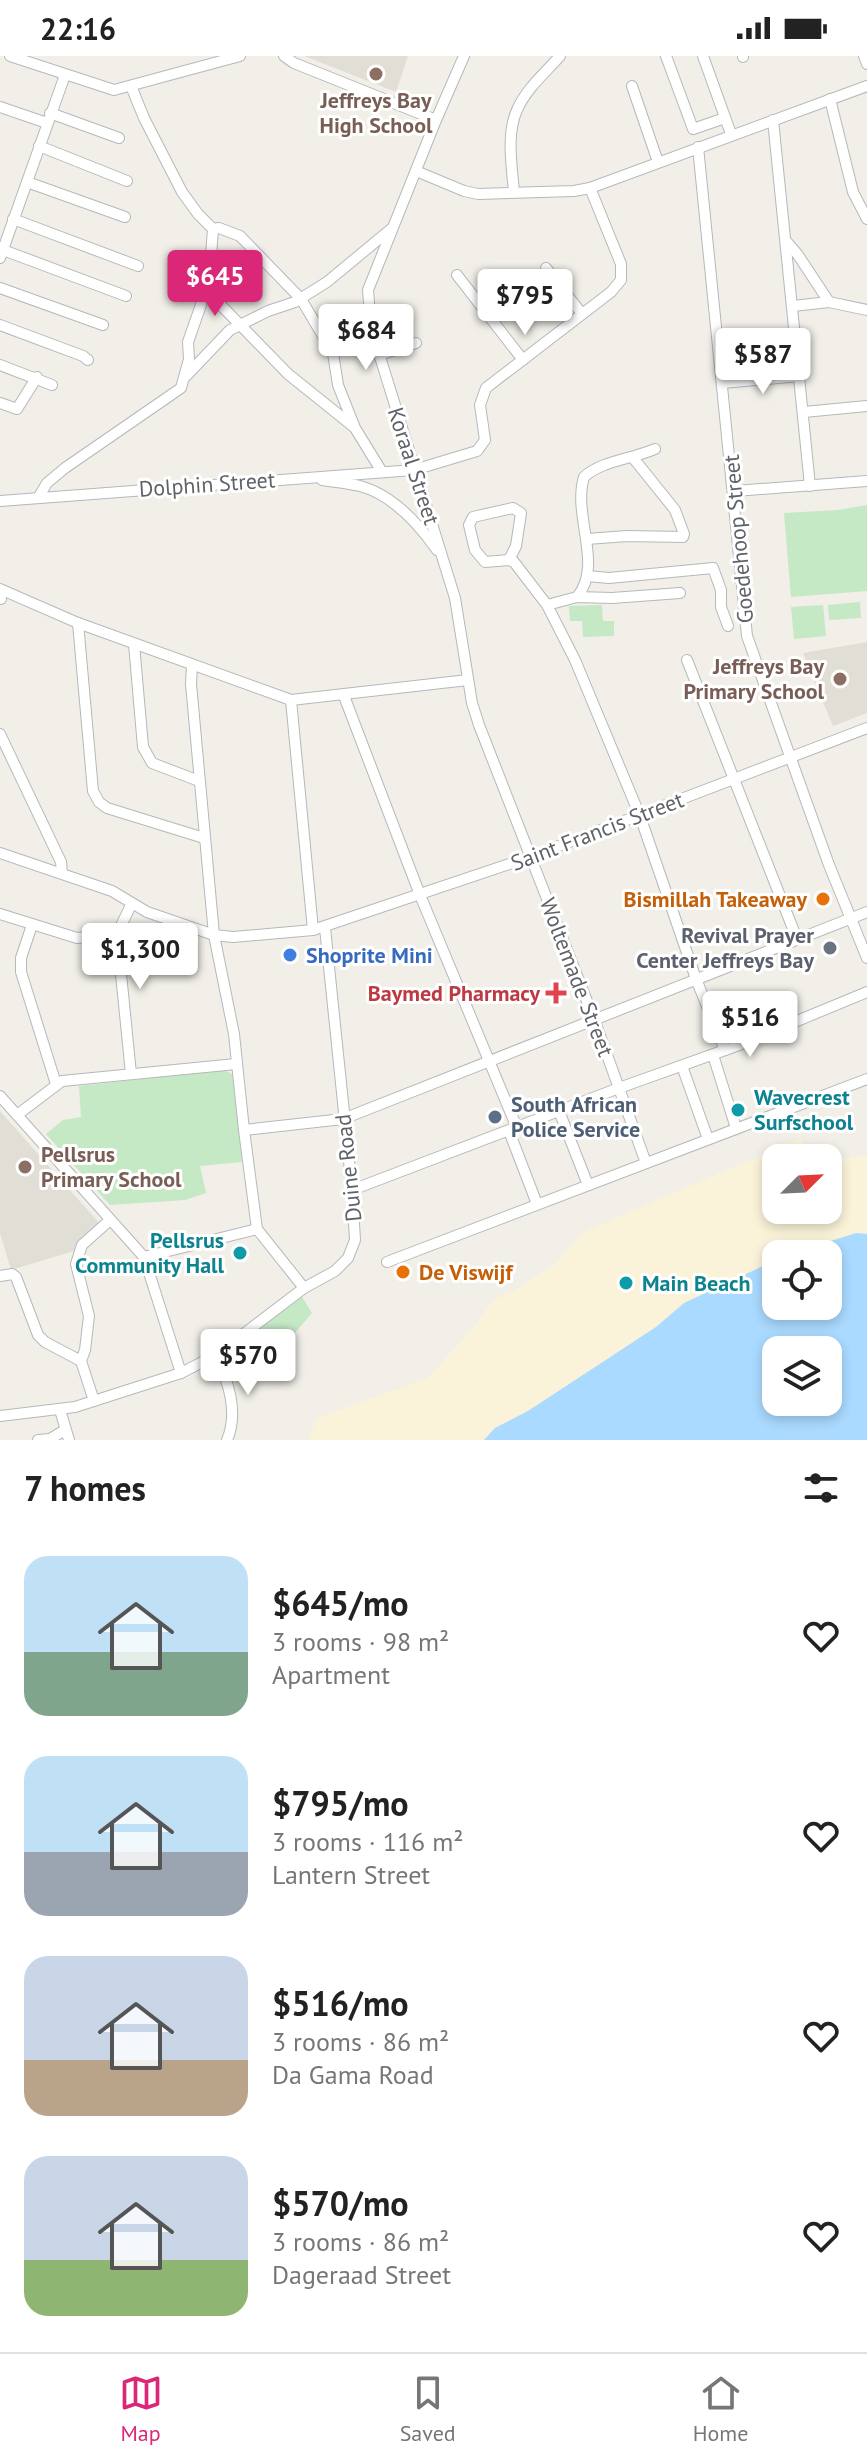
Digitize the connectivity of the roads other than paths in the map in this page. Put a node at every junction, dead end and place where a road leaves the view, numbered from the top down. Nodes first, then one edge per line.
1 (13, 56) edge
2 (240, 56) edge
3 (284, 56) edge
4 (464, 56) edge
5 (560, 56) edge
6 (666, 56) edge
7 (703, 56) edge
8 (864, 56) edge
9 (43, 62) edge
10 (867, 64) edge
11 (65, 75) junction
12 (131, 86) junction
13 (632, 86) dead end
14 (867, 86) edge
15 (830, 99) junction
16 (1, 111) edge
17 (49, 118) junction
18 (725, 118) junction
19 (436, 120) junction
20 (773, 120) junction
21 (731, 134) junction
22 (119, 138) dead end
23 (39, 146) junction
24 (698, 147) junction
25 (658, 162) junction
26 (416, 171) junction
27 (127, 181) dead end
28 (27, 182) junction
29 (590, 188) junction
30 (514, 192) junction
31 (125, 217) dead end
32 (13, 219) junction
33 (867, 219) edge
34 (393, 228) junction
35 (213, 229) junction
36 (4, 231) edge
37 (786, 241) junction
38 (1, 254) edge
39 (138, 266) dead end
40 (546, 268) dead end
41 (457, 275) dead end
42 (0, 288) edge
43 (207, 291) junction
44 (126, 296) dead end
45 (301, 299) junction
46 (829, 302) junction
47 (793, 306) junction
48 (867, 310) edge
49 (582, 314) junction
50 (242, 324) junction
51 (0, 325) edge
52 (103, 325) dead end
53 (416, 343) dead end
54 (379, 355) junction
55 (88, 360) dead end
56 (523, 360) junction
57 (0, 365) edge
58 (800, 376) junction
59 (37, 377) junction
60 (185, 377) junction
61 (722, 383) junction
62 (52, 385) dead end
63 (0, 403) edge
64 (867, 406) edge
65 (804, 412) junction
66 (355, 428) junction
67 (655, 449) dead end
68 (634, 459) junction
69 (414, 470) junction
70 (382, 472) junction
71 (306, 477) junction
72 (867, 481) edge
73 (810, 486) junction
74 (735, 491) junction
75 (38, 498) junction
76 (0, 501) edge
77 (587, 539) junction
78 (443, 558) junction
79 (509, 560) junction
80 (587, 576) junction
81 (680, 593) dead end
82 (1, 596) edge
83 (577, 597) junction
84 (547, 605) junction
85 (78, 623) junction
86 (728, 626) dead end
87 (134, 644) junction
88 (687, 660) dead end
89 (192, 665) junction
90 (468, 680) junction
91 (344, 696) junction
92 (291, 700) junction
93 (472, 703) joint
94 (867, 728) edge
95 (0, 734) edge
96 (789, 756) junction
97 (734, 778) junction
98 (199, 781) junction
99 (640, 816) junction
100 (204, 838) junction
101 (0, 853) edge
102 (530, 857) junction
103 (62, 873) junction
104 (420, 895) junction
105 (131, 905) junction
106 (867, 912) edge
107 (0, 914) edge
108 (851, 918) junction
109 (32, 925) junction
110 (325, 928) junction
111 (313, 930) junction
112 (117, 934) junction
113 (214, 935) junction
114 (797, 939) junction
115 (867, 958) edge
116 (696, 979) junction
117 (867, 992) edge
118 (594, 1019) junction
119 (725, 1050) junction
120 (713, 1055) junction
121 (489, 1060) junction
122 (236, 1064) junction
123 (682, 1066) junction
124 (131, 1074) junction
125 (867, 1079) edge
126 (56, 1084) junction
127 (619, 1088) junction
128 (0, 1096) edge
129 (559, 1111) junction
130 (17, 1115) junction
131 (343, 1119) junction
132 (736, 1128) junction
133 (513, 1129) junction
134 (244, 1130) junction
135 (708, 1139) junction
136 (646, 1163) junction
137 (588, 1185) junction
138 (352, 1190) junction
139 (537, 1204) junction
140 (110, 1220) junction
141 (257, 1229) junction
142 (144, 1257) junction
143 (387, 1262) dead end
144 (0, 1276) edge
145 (304, 1288) junction
146 (216, 1355) junction
147 (81, 1361) junction
148 (181, 1373) junction
149 (94, 1401) junction
150 (60, 1410) junction
151 (0, 1416) edge
152 (67, 1435) edge
153 (38, 1440) edge
154 (50, 1440) edge
155 (227, 1440) edge

1 - 9 street
2 - 12 street
3 - 19 street
4 - 19 street, Koraal Street
5 - 30 street
6 - 18 street
7 - 18 street
8 - 10 street
9 - 11 street
11 - 12 street
11 - 17 street
12 - 35 street
13 - 25 street
14 - 15 street
15 - 20 street
15 - 33 street
16 - 17 street
17 - 22 street
17 - 23 street
18 - 21 street
19 - 26 street, Koraal Street
20 - 21 street
20 - 37 street
21 - 24 street
23 - 27 street
23 - 28 street
24 - 25 street
24 - 61 street, Goedehoop Street
25 - 29 street
26 - 30 street
26 - 34 street, Koraal Street
28 - 31 street
28 - 32 street
29 - 30 street
29 - 49 street
32 - 36 street
32 - 39 street
34 - 45 street
34 - 54 street, Koraal Street
35 - 43 street
35 - 45 street
36 - 38 street
37 - 46 street
37 - 47 street
38 - 44 street
40 - 49 street
41 - 56 street
42 - 52 street
43 - 50 street
43 - 60 street
45 - 50 street
45 - 66 street
46 - 47 street
46 - 48 street
47 - 58 street
49 - 56 street
50 - 60 street
50 - 66 street
51 - 55 street
53 - 54 street
54 - 69 street, Koraal Street
56 - 69 street, Dolphin Street
57 - 59 street
58 - 61 street
58 - 65 street
59 - 62 street
59 - 63 street
60 - 75 street
61 - 74 street, Goedehoop Street
64 - 65 street
65 - 73 street
66 - 70 street
67 - 68 street
68 - 77 street
68 - 77 street
69 - 70 street, Dolphin Street
69 - 78 street, Koraal Street
70 - 71 street, Dolphin Street
71 - 75 street, Dolphin Street
71 - 78 street
72 - 73 street
73 - 74 street
74 - 96 street, Goedehoop Street
75 - 76 street, Dolphin Street
77 - 80 street
78 - 90 street, Koraal Street
79 - 79 street
79 - 84 street
80 - 83 street
80 - 86 street
81 - 83 street
82 - 85 street
83 - 84 street
84 - 99 street
85 - 87 street
85 - 100 street
87 - 89 street
87 - 98 street
88 - 97 street
89 - 92 street
89 - 98 street
90 - 91 street
90 - 93 street, Koraal Street
91 - 92 street
91 - 104 street
92 - 111 street
93 - 102 street, Woltemade Street
94 - 96 street, Saint Francis Street
95 - 103 street
96 - 97 street, Saint Francis Street
96 - 108 street, Goedehoop Street
97 - 99 street, Saint Francis Street
97 - 114 street
98 - 100 street
99 - 102 street, Saint Francis Street
99 - 116 street
100 - 113 street
101 - 103 street, Saint Francis Street
102 - 104 street, Saint Francis Street
102 - 118 street, Woltemade Street
103 - 105 street, Saint Francis Street
104 - 110 street, Saint Francis Street
104 - 121 street
105 - 112 street
105 - 113 street, Saint Francis Street
106 - 108 street
107 - 109 street
108 - 114 street
108 - 115 street, Goedehoop Street
109 - 112 street
109 - 126 street
110 - 111 street, Saint Francis Street
110 - 131 street, Duine Road
111 - 113 street, Saint Francis Street
112 - 124 street
113 - 122 street
114 - 116 street
116 - 118 street
116 - 119 street
117 - 119 street
118 - 121 street
118 - 127 street, Woltemade Street
119 - 120 street
120 - 123 street
120 - 132 street
121 - 131 street
121 - 133 street
122 - 124 street
122 - 134 street
123 - 127 street
123 - 135 street
124 - 126 street
125 - 132 street
126 - 130 street
127 - 129 street
127 - 136 street, Woltemade Street
128 - 130 street
129 - 133 street
129 - 137 street
130 - 140 street
131 - 134 street
131 - 138 street, Duine Road
132 - 135 street
133 - 138 street
133 - 139 street
134 - 141 street
135 - 136 street
136 - 137 street
137 - 139 street
138 - 145 street, Duine Road
139 - 143 street
140 - 142 street
140 - 147 street
141 - 142 street
141 - 145 street
142 - 148 street
144 - 147 street
145 - 146 street, Duine Road
146 - 148 street, Duine Road
146 - 155 street
147 - 149 street
148 - 149 street, Duine Road
149 - 150 street, Duine Road
150 - 151 street, Duine Road
150 - 152 street
152 - 154 street
153 - 154 street

